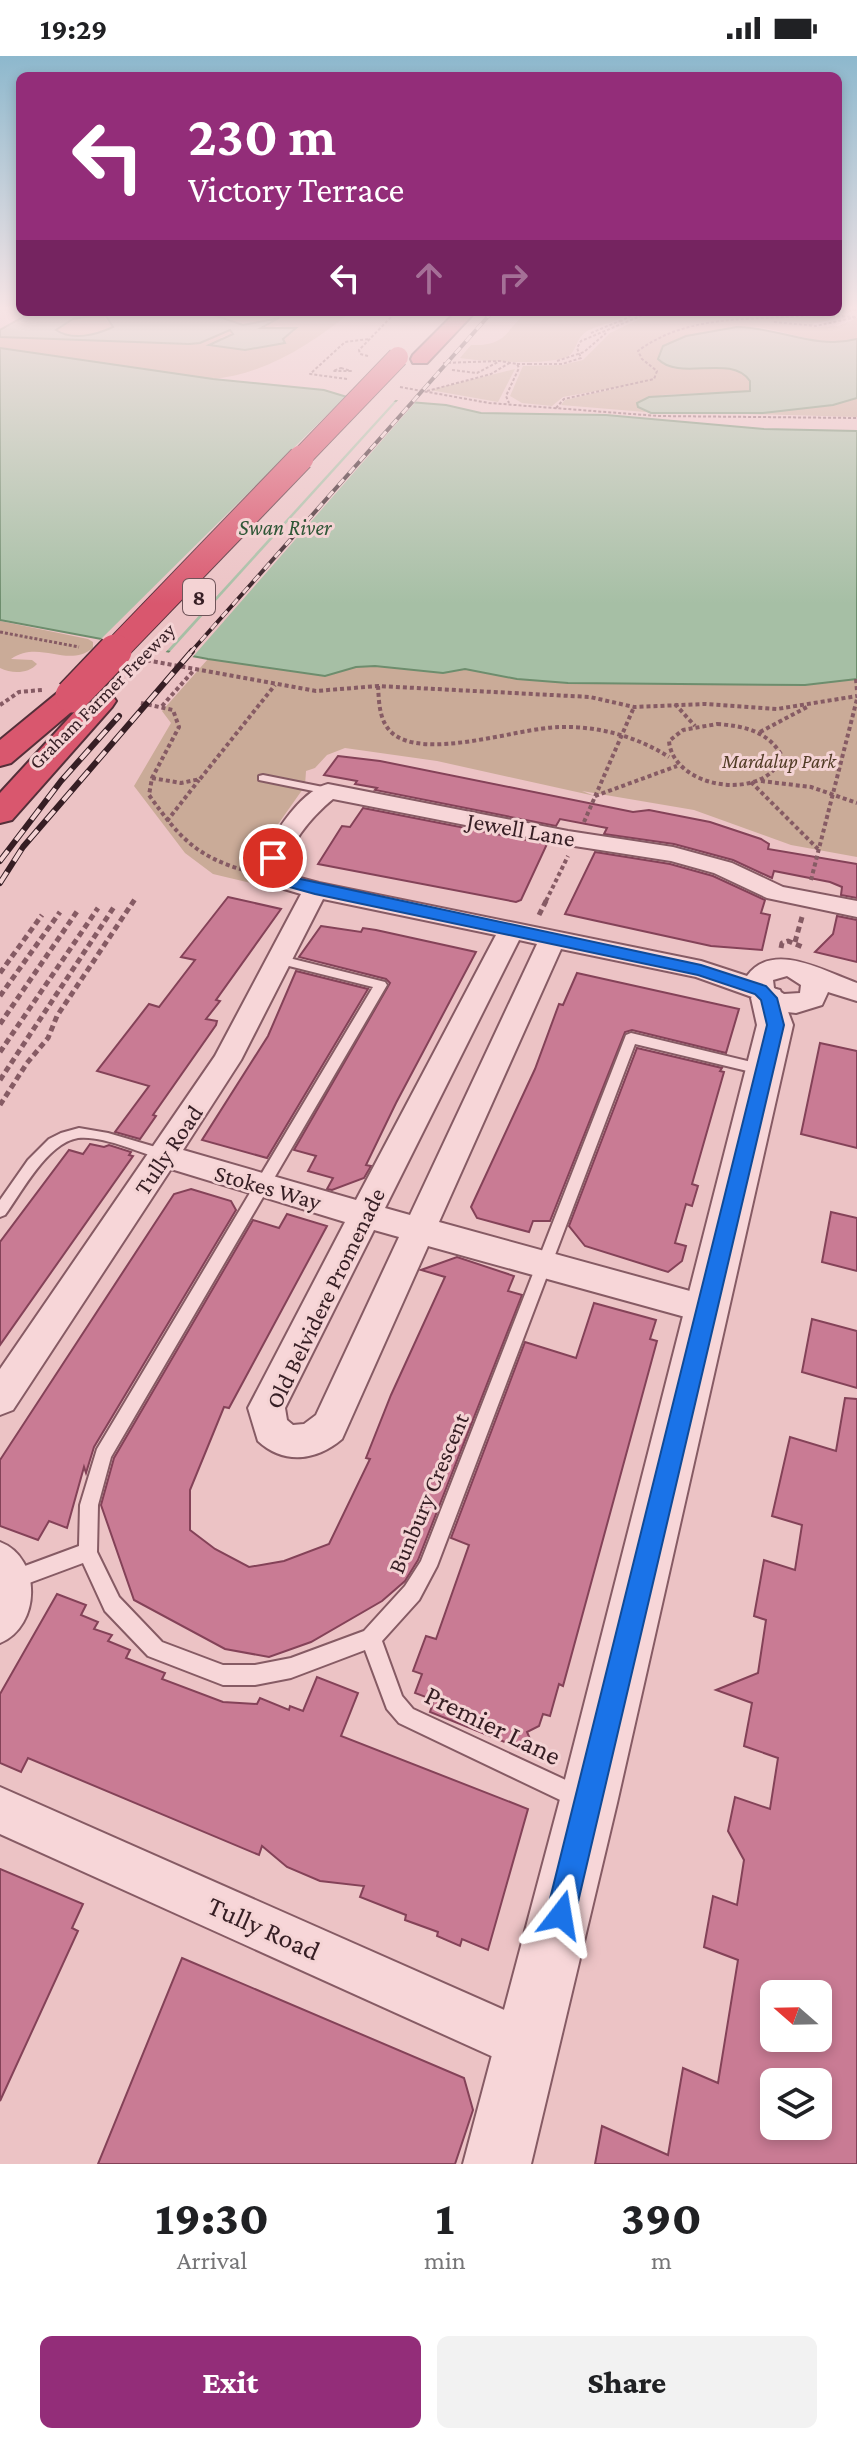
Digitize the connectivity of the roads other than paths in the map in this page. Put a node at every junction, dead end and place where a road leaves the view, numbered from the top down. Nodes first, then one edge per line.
1 (356, 407) edge
2 (75, 696) junction
3 (0, 756) edge
4 (0, 767) edge
5 (263, 778) dead end
6 (328, 791) junction
7 (0, 798) edge
8 (0, 813) edge
9 (315, 890) junction
10 (857, 909) edge
11 (511, 931) junction
12 (552, 939) junction
13 (277, 959) junction
14 (857, 992) edge
15 (782, 1004) junction
16 (164, 1155) junction
17 (262, 1187) junction
18 (0, 1211) edge
19 (365, 1215) junction
20 (420, 1231) junction
21 (545, 1266) junction
22 (707, 1309) junction
23 (0, 1399) edge
24 (88, 1552) junction
25 (6, 1571) edge
26 (0, 1622) edge
27 (371, 1638) junction
28 (588, 1803) junction
29 (0, 1810) edge
30 (527, 2046) junction
31 (497, 2164) edge

1 - 2 highway, Graham Farmer Freeway / 8, bridge
2 - 3 highway
2 - 4 highway, Graham Farmer Freeway / 8
2 - 7 highway, Graham Farmer Freeway / 8
2 - 8 highway
5 - 6 lane
6 - 9 street
6 - 10 street, Jewell Lane
9 - 11 street
9 - 13 street, Tully Road
11 - 12 street
11 - 19 street, Old Belvidere Promenade
12 - 15 street
12 - 20 street, Old Belvidere Promenade
13 - 16 street, Tully Road
13 - 17 lane, Bunbury Crescent
14 - 15 street
15 - 21 lane, Bunbury Crescent
15 - 22 street
16 - 17 street, Stokes Way
16 - 18 lane, Stokes Way
16 - 23 street, Tully Road
17 - 19 street, Stokes Way
17 - 24 lane, Bunbury Crescent
19 - 20 street, Stokes Way
19 - 20 street, Old Belvidere Promenade
20 - 21 street, Stokes Way
21 - 22 street, Stokes Way
21 - 27 lane, Bunbury Crescent
22 - 28 street
24 - 25 lane
24 - 27 lane, Bunbury Crescent
25 - 26 street
27 - 28 lane, Premier Lane
28 - 30 street
29 - 30 street, Tully Road
30 - 31 street

